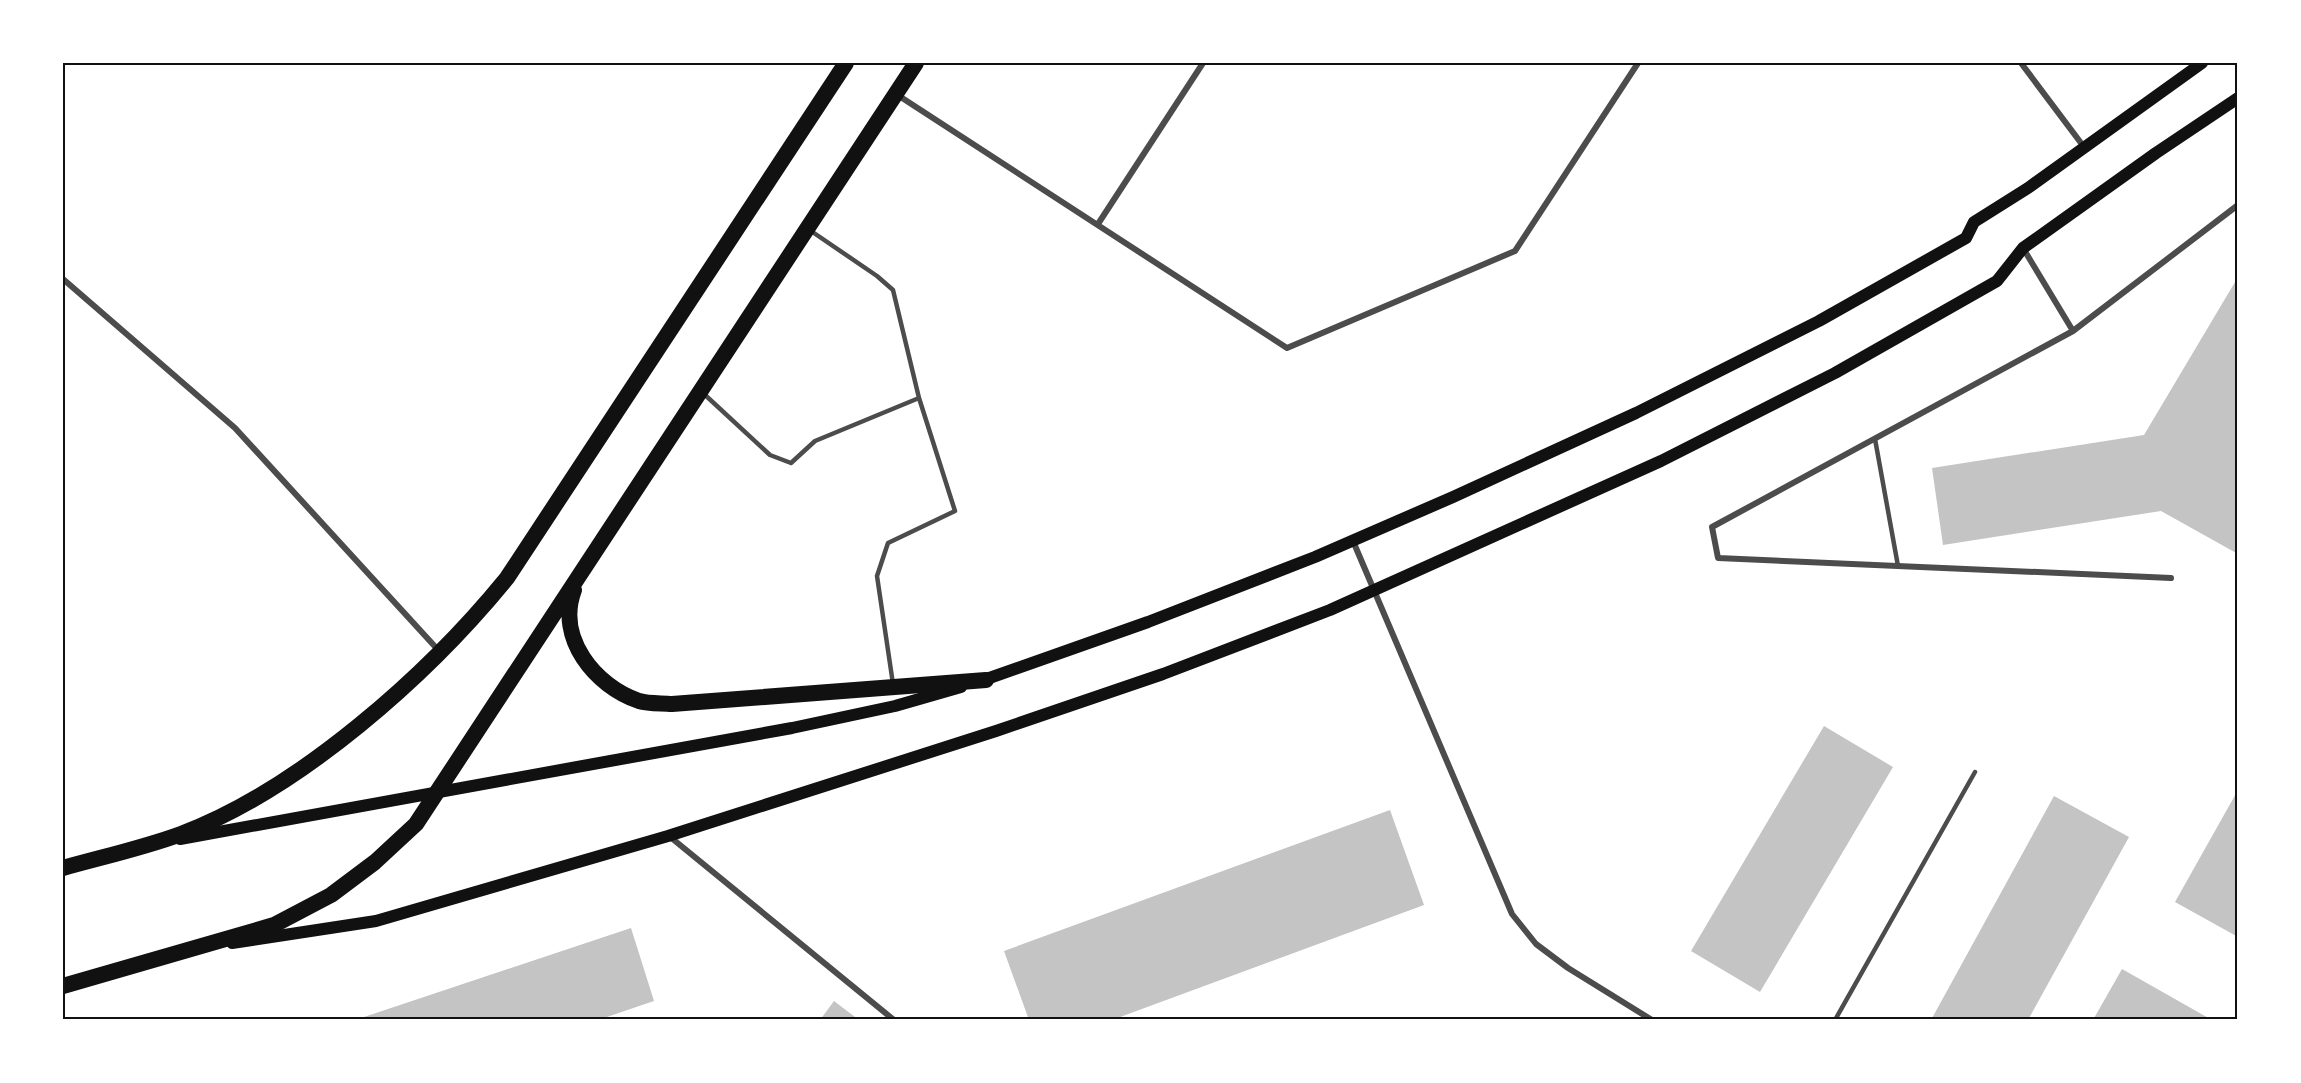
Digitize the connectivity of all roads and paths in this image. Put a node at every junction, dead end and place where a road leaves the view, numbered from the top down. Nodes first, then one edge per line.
1 (846, 63) edge
2 (916, 63) edge
3 (1203, 63) edge
4 (1638, 63) edge
5 (2021, 63) edge
6 (2202, 63) edge
7 (896, 94) junction
8 (2238, 98) edge
9 (2084, 147) junction
10 (2238, 205) edge
11 (1098, 224) junction
12 (807, 228) junction
13 (2023, 248) junction
14 (63, 279) edge
15 (2073, 331) junction
16 (701, 391) junction
17 (919, 398) junction
18 (1875, 439) junction
19 (1353, 541) junction
20 (1898, 566) junction
21 (578, 578) junction
22 (2171, 578) dead end
23 (1375, 590) junction
24 (440, 653) junction
25 (986, 680) junction
26 (894, 687) junction
27 (1975, 772) dead end
28 (437, 793) junction
29 (668, 836) junction
30 (128, 849) junction
31 (63, 868) edge
32 (189, 950) junction
33 (63, 986) edge
34 (894, 1020) edge
35 (1652, 1020) edge
36 (1835, 1020) edge

1 - 24 highway
2 - 7 highway
3 - 11 street
4 - 11 street
5 - 9 street
6 - 9 main road
7 - 11 street
7 - 12 highway
8 - 13 main road
9 - 19 main road
10 - 15 street
12 - 16 highway
12 - 17 lane
13 - 15 street
13 - 23 main road
14 - 24 street
15 - 18 street
16 - 17 lane
16 - 21 highway
17 - 26 lane
18 - 20 lane
18 - 20 street
19 - 23 street
19 - 25 main road
20 - 22 street
21 - 26 highway
21 - 28 highway
23 - 29 main road
23 - 35 street
24 - 30 highway
25 - 26 highway
25 - 28 main road
27 - 36 lane
28 - 30 main road
28 - 32 highway
29 - 32 main road
29 - 34 street
30 - 31 highway
32 - 33 highway

